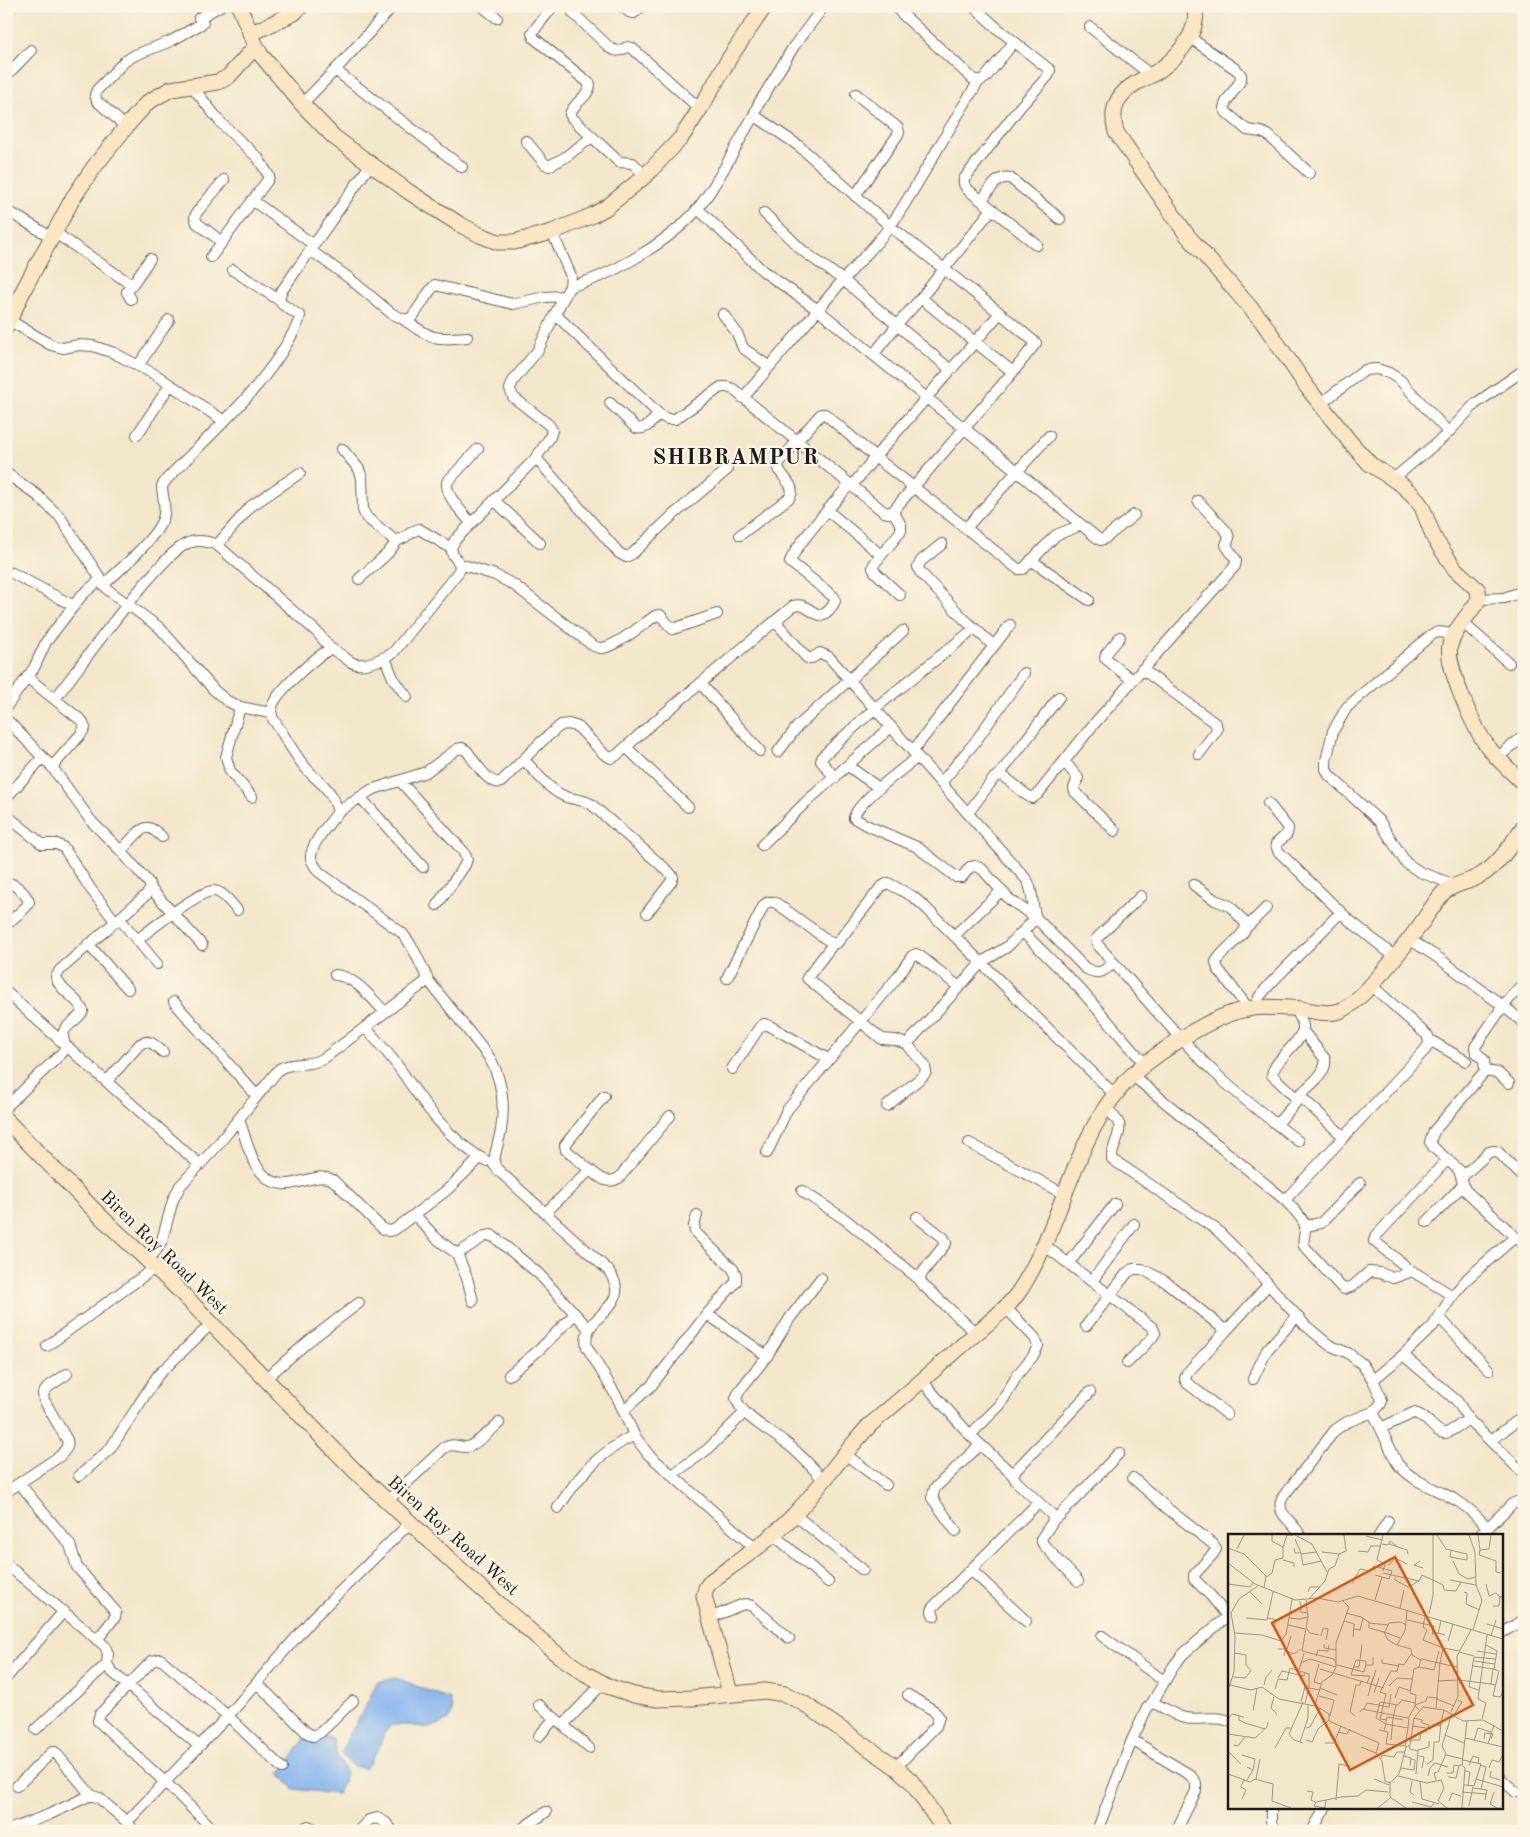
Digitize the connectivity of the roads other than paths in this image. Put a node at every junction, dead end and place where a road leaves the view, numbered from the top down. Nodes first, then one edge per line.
1 (220, 6) edge
2 (239, 6) edge
3 (301, 6) edge
4 (393, 6) edge
5 (482, 6) edge
6 (553, 6) edge
7 (622, 6) edge
8 (642, 6) edge
9 (765, 6) edge
10 (824, 6) edge
11 (973, 6) edge
12 (1196, 6) edge
13 (573, 12) dead end
14 (900, 12) dead end
15 (497, 18) dead end
16 (1090, 27) dead end
17 (1189, 37) junction
18 (253, 40) junction
19 (1014, 42) junction
20 (31, 50) dead end
21 (334, 70) junction
22 (6, 76) edge
23 (1152, 76) junction
24 (979, 81) junction
25 (191, 85) junction
26 (856, 94) dead end
27 (302, 104) junction
28 (700, 109) junction
29 (754, 115) junction
30 (126, 127) junction
31 (592, 137) junction
32 (526, 140) dead end
33 (370, 165) junction
34 (462, 167) dead end
35 (1309, 173) dead end
36 (645, 176) junction
37 (224, 180) dead end
38 (855, 196) junction
39 (252, 200) junction
40 (982, 200) junction
41 (698, 209) junction
42 (992, 209) junction
43 (6, 210) edge
44 (764, 213) dead end
45 (1060, 219) dead end
46 (890, 226) junction
47 (552, 232) junction
48 (52, 234) junction
49 (222, 242) junction
50 (1037, 245) dead end
51 (312, 248) junction
52 (211, 257) dead end
53 (150, 259) dead end
54 (944, 269) junction
55 (233, 270) dead end
56 (843, 280) junction
57 (132, 285) junction
58 (570, 286) junction
59 (565, 296) junction
60 (921, 298) junction
61 (131, 299) dead end
62 (279, 300) junction
63 (818, 310) junction
64 (1000, 313) junction
65 (555, 314) junction
66 (723, 314) dead end
67 (8, 319) edge
68 (403, 319) junction
69 (170, 320) dead end
70 (896, 325) junction
71 (467, 337) dead end
72 (975, 342) junction
73 (872, 355) junction
74 (138, 366) junction
75 (768, 366) junction
76 (950, 370) junction
77 (1524, 370) edge
78 (1013, 372) junction
79 (170, 384) junction
80 (743, 398) junction
81 (926, 398) junction
82 (610, 403) dead end
83 (1320, 404) junction
84 (659, 414) junction
85 (224, 421) junction
86 (964, 428) junction
87 (1448, 432) junction
88 (137, 435) dead end
89 (1049, 436) dead end
90 (796, 441) junction
91 (342, 449) dead end
92 (478, 449) dead end
93 (875, 457) junction
94 (536, 458) junction
95 (726, 470) dead end
96 (1018, 472) junction
97 (6, 473) edge
98 (300, 473) dead end
99 (1393, 479) junction
100 (851, 485) junction
101 (914, 487) junction
102 (494, 500) junction
103 (1198, 502) dead end
104 (828, 511) junction
105 (893, 511) junction
106 (1134, 515) dead end
107 (471, 522) junction
108 (1079, 524) junction
109 (966, 528) junction
110 (740, 535) dead end
111 (398, 540) junction
112 (540, 543) dead end
113 (942, 544) dead end
114 (217, 545) junction
115 (451, 548) junction
116 (881, 555) junction
117 (1031, 560) junction
118 (460, 564) junction
119 (12, 573) dead end
120 (359, 579) dead end
121 (102, 582) junction
122 (1524, 591) edge
123 (900, 595) dead end
124 (1479, 599) junction
125 (1089, 600) dead end
126 (128, 604) junction
127 (74, 606) junction
128 (717, 614) dead end
129 (775, 621) junction
130 (1463, 623) junction
131 (1010, 625) dead end
132 (974, 629) junction
133 (903, 631) dead end
134 (1454, 635) junction
135 (1120, 638) dead end
136 (994, 646) junction
137 (331, 649) junction
138 (385, 658) junction
139 (1509, 663) dead end
140 (1142, 668) junction
141 (1024, 673) dead end
142 (28, 678) junction
143 (848, 679) junction
144 (1132, 680) junction
145 (702, 684) junction
146 (407, 697) dead end
147 (1059, 697) dead end
148 (55, 699) junction
149 (6, 707) edge
150 (240, 707) junction
151 (874, 709) junction
152 (271, 714) junction
153 (6, 719) edge
154 (891, 727) junction
155 (1524, 736) edge
156 (626, 747) junction
157 (760, 751) dead end
158 (778, 752) dead end
159 (915, 754) junction
160 (1199, 754) dead end
161 (43, 757) junction
162 (1498, 757) junction
163 (524, 760) junction
164 (1064, 761) junction
165 (848, 766) junction
166 (52, 767) junction
167 (999, 775) junction
168 (835, 778) junction
169 (400, 781) junction
170 (942, 783) junction
171 (1524, 784) edge
172 (880, 788) junction
173 (360, 796) junction
174 (252, 797) dead end
175 (6, 798) edge
176 (1268, 803) dead end
177 (688, 807) dead end
178 (338, 812) junction
179 (968, 814) junction
180 (6, 815) edge
181 (1524, 826) edge
182 (1115, 831) dead end
183 (162, 837) dead end
184 (762, 845) dead end
185 (121, 851) junction
186 (423, 867) dead end
187 (6, 885) edge
188 (1194, 885) dead end
189 (1456, 885) junction
190 (150, 890) junction
191 (1001, 892) junction
192 (1141, 896) dead end
193 (437, 905) dead end
194 (1266, 908) dead end
195 (237, 910) dead end
196 (1341, 912) junction
197 (647, 913) dead end
198 (173, 914) junction
199 (1036, 918) junction
200 (117, 919) junction
201 (6, 925) edge
202 (1246, 928) junction
203 (1023, 932) junction
204 (955, 935) junction
205 (1409, 939) junction
206 (137, 940) junction
207 (88, 944) junction
208 (834, 944) junction
209 (202, 945) dead end
210 (1395, 957) junction
211 (982, 962) junction
212 (1114, 963) junction
213 (157, 964) dead end
214 (335, 975) dead end
215 (727, 978) dead end
216 (428, 980) junction
217 (1524, 982) edge
218 (1371, 985) junction
219 (959, 987) junction
220 (128, 989) dead end
221 (6, 992) edge
222 (174, 1002) dead end
223 (1502, 1006) junction
224 (1252, 1008) junction
225 (1295, 1008) junction
226 (385, 1012) junction
227 (859, 1021) junction
228 (1524, 1024) edge
229 (366, 1028) junction
230 (1303, 1032) junction
231 (1428, 1039) junction
232 (1182, 1040) junction
233 (65, 1043) junction
234 (907, 1044) junction
235 (163, 1052) dead end
236 (828, 1059) junction
237 (1466, 1061) dead end
238 (1145, 1064) junction
239 (732, 1069) dead end
240 (1485, 1071) junction
241 (1133, 1076) junction
242 (108, 1081) junction
243 (1509, 1083) dead end
244 (257, 1096) junction
245 (604, 1096) dead end
246 (1298, 1096) junction
247 (1111, 1102) junction
248 (887, 1106) dead end
249 (6, 1108) edge
250 (670, 1116) dead end
251 (239, 1119) junction
252 (6, 1120) edge
253 (1276, 1124) junction
254 (1344, 1137) junction
255 (1298, 1141) dead end
256 (969, 1143) dead end
257 (767, 1153) dead end
258 (480, 1158) junction
259 (1447, 1160) junction
260 (200, 1165) junction
261 (494, 1165) junction
262 (590, 1170) junction
263 (1524, 1178) edge
264 (1462, 1181) junction
265 (1360, 1183) dead end
266 (802, 1191) dead end
267 (1064, 1194) junction
268 (1285, 1200) junction
269 (1115, 1204) dead end
270 (545, 1213) junction
271 (415, 1215) junction
272 (697, 1215) dead end
273 (917, 1217) dead end
274 (1428, 1222) dead end
275 (1134, 1224) dead end
276 (1305, 1226) junction
277 (1515, 1237) junction
278 (1044, 1245) junction
279 (1524, 1245) edge
280 (457, 1254) junction
281 (152, 1263) junction
282 (1069, 1263) junction
283 (1407, 1271) junction
284 (821, 1278) dead end
285 (919, 1279) junction
286 (1092, 1281) junction
287 (1268, 1285) junction
288 (1111, 1295) junction
289 (1453, 1296) junction
290 (473, 1301) dead end
291 (359, 1303) dead end
292 (1007, 1308) junction
293 (575, 1314) junction
294 (706, 1314) junction
295 (1296, 1317) junction
296 (1439, 1317) junction
297 (211, 1324) junction
298 (1086, 1326) dead end
299 (588, 1329) junction
300 (1226, 1331) junction
301 (976, 1333) junction
302 (47, 1346) dead end
303 (1403, 1355) junction
304 (767, 1356) junction
305 (1127, 1363) dead end
306 (1488, 1370) dead end
307 (67, 1374) dead end
308 (509, 1376) dead end
309 (265, 1379) junction
310 (1253, 1379) dead end
311 (1373, 1380) junction
312 (922, 1381) junction
313 (1090, 1392) dead end
314 (624, 1410) junction
315 (745, 1412) junction
316 (1373, 1412) junction
317 (1227, 1414) dead end
318 (1524, 1416) edge
319 (1470, 1421) junction
320 (499, 1422) dead end
321 (1381, 1428) junction
322 (970, 1435) junction
323 (634, 1436) junction
324 (1491, 1440) junction
325 (980, 1445) junction
326 (1119, 1453) dead end
327 (844, 1454) junction
328 (1524, 1474) edge
329 (672, 1475) junction
330 (1013, 1475) junction
331 (79, 1476) dead end
332 (1133, 1478) dead end
333 (824, 1480) junction
334 (20, 1484) junction
335 (886, 1485) dead end
336 (6, 1492) edge
337 (387, 1501) junction
338 (1038, 1503) junction
339 (1524, 1506) edge
340 (558, 1508) dead end
341 (794, 1515) junction
342 (1052, 1515) junction
343 (1388, 1521) dead end
344 (410, 1523) junction
345 (1488, 1528) junction
346 (956, 1531) dead end
347 (1300, 1534) edge
348 (1380, 1534) edge
349 (1482, 1534) edge
350 (774, 1535) junction
351 (756, 1549) junction
352 (6, 1564) edge
353 (863, 1570) dead end
354 (971, 1570) junction
355 (1078, 1581) dead end
356 (828, 1582) dead end
357 (64, 1611) junction
358 (1228, 1615) edge
359 (934, 1616) dead end
360 (710, 1618) junction
361 (1524, 1620) edge
362 (1026, 1621) dead end
363 (1502, 1632) edge
364 (1102, 1636) dead end
365 (789, 1638) dead end
366 (97, 1640) junction
367 (107, 1664) junction
368 (6, 1678) edge
369 (1164, 1681) junction
370 (256, 1683) junction
371 (603, 1683) junction
372 (128, 1686) junction
373 (730, 1693) junction
374 (908, 1695) dead end
375 (353, 1701) dead end
376 (1152, 1702) junction
377 (539, 1705) dead end
378 (228, 1716) junction
379 (1228, 1721) edge
380 (559, 1722) junction
381 (36, 1730) dead end
382 (539, 1736) dead end
383 (1132, 1740) junction
384 (200, 1746) junction
385 (589, 1748) dead end
386 (896, 1767) junction
387 (282, 1768) dead end
388 (1502, 1780) edge
389 (166, 1783) junction
390 (17, 1786) dead end
391 (1516, 1792) dead end
392 (91, 1795) junction
393 (1271, 1810) edge
394 (1325, 1810) edge
395 (546, 1812) dead end
396 (127, 1822) junction
397 (6, 1831) edge
398 (134, 1831) edge
399 (215, 1831) edge
400 (299, 1831) edge
401 (319, 1831) edge
402 (358, 1831) edge
403 (392, 1831) edge
404 (519, 1831) edge
405 (946, 1831) edge
406 (1097, 1831) edge
407 (1176, 1831) edge
408 (1274, 1831) edge
409 (1312, 1831) edge

1 - 30 street
2 - 18 street
3 - 18 street
4 - 21 street
5 - 15 street
6 - 31 street
7 - 8 street
9 - 28 street
10 - 29 street
11 - 19 street
12 - 17 street
13 - 28 street
14 - 24 street
16 - 23 street
17 - 23 street
17 - 35 street
18 - 25 street
18 - 27 street
19 - 24 street
19 - 40 street
20 - 22 street
21 - 27 street
21 - 34 street
23 - 83 street
24 - 46 street
25 - 30 street
25 - 39 street
26 - 38 street
27 - 33 street
28 - 36 street
29 - 38 street
29 - 41 street
30 - 48 street
31 - 32 street
31 - 36 street
33 - 47 street
33 - 51 street
36 - 47 street
37 - 49 street
38 - 46 street
39 - 49 street
39 - 51 street
40 - 42 street
40 - 45 street
41 - 58 street
41 - 63 street
42 - 50 street
42 - 54 street
43 - 48 street
44 - 56 street
46 - 54 street
46 - 56 street
47 - 58 street
48 - 57 street
48 - 67 street
49 - 52 street
51 - 62 street
51 - 68 street
53 - 57 street
54 - 60 street
54 - 64 street
55 - 62 street
56 - 63 street
56 - 70 street
57 - 61 street
58 - 59 street
59 - 65 street
59 - 68 street
60 - 70 street
60 - 72 street
62 - 85 street
63 - 73 street
63 - 75 street
64 - 72 street
64 - 78 street
65 - 84 street
65 - 94 street
66 - 75 street
67 - 74 street
68 - 71 street
69 - 74 street
70 - 73 street
70 - 76 street
72 - 76 street
72 - 78 street
73 - 81 street
74 - 79 street
75 - 80 street
76 - 81 street
77 - 87 street
78 - 86 street
79 - 85 street
79 - 88 street
80 - 84 street
80 - 90 street
81 - 86 street
81 - 93 street
82 - 84 street
83 - 87 street
83 - 99 street
85 - 121 street
86 - 96 street
86 - 101 street
87 - 99 street
89 - 96 street
90 - 93 street
90 - 100 street
90 - 110 street
91 - 111 street
92 - 107 street
93 - 100 street
93 - 101 street
94 - 95 street
94 - 102 street
96 - 108 street
96 - 109 street
97 - 121 street
98 - 114 street
99 - 124 street
100 - 104 street
100 - 105 street
101 - 105 street
101 - 109 street
102 - 107 street
102 - 112 street
103 - 140 street
104 - 116 street
104 - 129 street
105 - 116 street
106 - 108 street
107 - 115 street
108 - 117 street
109 - 117 street
111 - 115 street
111 - 120 street
113 - 132 street
114 - 126 street
114 - 137 street
115 - 118 street
116 - 123 street
117 - 125 street
118 - 128 street
118 - 138 street
119 - 127 street
121 - 126 street
121 - 127 street
122 - 124 street
124 - 130 street
126 - 148 street
126 - 150 street
127 - 142 street
129 - 143 street
129 - 145 street
130 - 134 street
130 - 139 street
131 - 136 street
132 - 136 street
132 - 151 street
133 - 143 street
134 - 162 street
134 - 189 street
135 - 144 street
136 - 159 street
137 - 138 street
137 - 152 street
138 - 146 street
140 - 144 street
140 - 160 street
141 - 170 street
142 - 148 street
142 - 149 street
143 - 151 street
143 - 158 street
144 - 164 street
145 - 156 street
145 - 157 street
147 - 167 street
148 - 166 street
150 - 152 street
150 - 174 street
151 - 154 street
151 - 168 street
152 - 178 street
153 - 161 street
154 - 159 street
154 - 165 street
155 - 162 street
156 - 163 street
156 - 177 street
159 - 170 street
159 - 172 street
161 - 166 street
161 - 175 street
162 - 171 street
163 - 169 street
163 - 197 street
164 - 167 street
164 - 182 street
165 - 168 street
165 - 172 street
166 - 185 street
167 - 179 street
168 - 184 street
169 - 173 street
169 - 193 street
170 - 179 street
172 - 191 street
173 - 178 street
173 - 186 street
176 - 196 street
178 - 216 street
179 - 199 street
180 - 200 street
181 - 189 street
183 - 185 street
185 - 190 street
187 - 201 street
188 - 202 street
189 - 205 street
190 - 198 street
190 - 200 street
191 - 199 street
191 - 204 street
192 - 212 street
194 - 202 street
195 - 198 street
196 - 210 street
196 - 224 street
198 - 206 street
198 - 209 street
199 - 203 street
199 - 212 street
200 - 206 street
200 - 207 street
202 - 224 street
203 - 211 street
203 - 238 street
204 - 208 street
204 - 211 street
205 - 210 street
205 - 223 street
206 - 213 street
207 - 220 street
207 - 233 street
208 - 215 street
208 - 227 street
210 - 218 street
211 - 219 street
211 - 247 street
212 - 232 street
214 - 226 street
216 - 226 street
216 - 261 street
217 - 223 street
218 - 225 street
218 - 231 street
219 - 227 street
219 - 234 street
221 - 233 street
222 - 244 street
223 - 228 street
223 - 240 street
224 - 225 street
224 - 232 street
225 - 230 street
226 - 229 street
227 - 234 street
227 - 236 street
229 - 244 street
229 - 258 street
230 - 246 street
230 - 246 street
231 - 237 street
231 - 254 street
232 - 238 street
232 - 253 street
233 - 242 street
233 - 249 street
234 - 248 street
235 - 242 street
236 - 239 street
236 - 257 street
238 - 241 street
240 - 243 street
240 - 259 street
241 - 247 street
241 - 268 street
242 - 260 street
244 - 251 street
245 - 262 street
246 - 253 street
246 - 254 street
247 - 267 street
247 - 287 street
250 - 262 street
251 - 260 street
251 - 271 street
252 - 281 street, Biren Roy Road West
253 - 255 street
254 - 268 street
256 - 267 street
258 - 261 street
258 - 271 street
259 - 264 street
259 - 283 street
260 - 281 street
261 - 270 street
262 - 270 street
263 - 264 street
264 - 274 street
264 - 277 street
265 - 276 street
266 - 285 street
267 - 278 street
268 - 276 street
269 - 282 street
270 - 299 street
271 - 280 street
272 - 294 street
273 - 285 street
275 - 286 street
276 - 283 street
277 - 279 street
277 - 289 street
278 - 282 street
278 - 292 street
280 - 290 street
280 - 293 street
281 - 297 street, Biren Roy Road West
281 - 302 street
282 - 286 street
283 - 289 street
284 - 304 street
285 - 301 street
286 - 288 street
287 - 295 street
287 - 300 street
288 - 298 street
288 - 300 street
288 - 305 street
289 - 296 street
291 - 309 street
292 - 301 street
292 - 322 street
293 - 299 street
293 - 308 street
294 - 304 street
294 - 314 street
295 - 310 street
295 - 311 street
296 - 303 street
296 - 306 street
297 - 309 street, Biren Roy Road West
297 - 331 street
299 - 314 street
300 - 317 street
301 - 312 street
303 - 311 street
303 - 319 street
304 - 315 street
307 - 334 street
309 - 337 street, Biren Roy Road West
311 - 316 street
312 - 322 street
312 - 327 street
313 - 330 street
314 - 323 street
315 - 329 street
315 - 333 street
316 - 321 street
316 - 347 street
318 - 324 street
319 - 321 street
319 - 324 street
320 - 337 street
321 - 345 street
322 - 325 street
323 - 329 street
323 - 340 street
324 - 328 street
325 - 330 street
325 - 346 street
326 - 342 street
327 - 333 street
327 - 335 street
329 - 351 street
330 - 338 street
332 - 358 street
333 - 341 street
334 - 336 street
334 - 366 street
337 - 344 street, Biren Roy Road West
338 - 342 street
338 - 354 street
339 - 345 street
341 - 350 street
341 - 353 street
342 - 355 street
343 - 348 street
344 - 370 street
344 - 371 street, Biren Roy Road West
345 - 349 street
350 - 351 street
350 - 356 street
351 - 360 street
352 - 357 street
354 - 359 street
354 - 362 street
357 - 366 street
357 - 368 street
358 - 369 street
360 - 365 street
360 - 373 street
361 - 363 street
364 - 369 street
366 - 367 street
367 - 372 street
367 - 381 street
369 - 376 street
370 - 375 street
370 - 378 street
371 - 373 street, Biren Roy Road West
371 - 380 street
372 - 378 street
372 - 384 street
372 - 389 street
373 - 386 street, Biren Roy Road West
374 - 386 street
376 - 379 street
376 - 383 street
377 - 380 street
378 - 384 street
378 - 387 street
380 - 382 street
380 - 385 street
383 - 406 street
383 - 407 street
384 - 389 street
386 - 405 street, Biren Roy Road West
388 - 391 street
389 - 396 street
389 - 399 street
390 - 392 street
392 - 396 street
392 - 397 street
393 - 408 street
394 - 409 street
395 - 404 street
396 - 398 street
400 - 401 street
402 - 403 street

